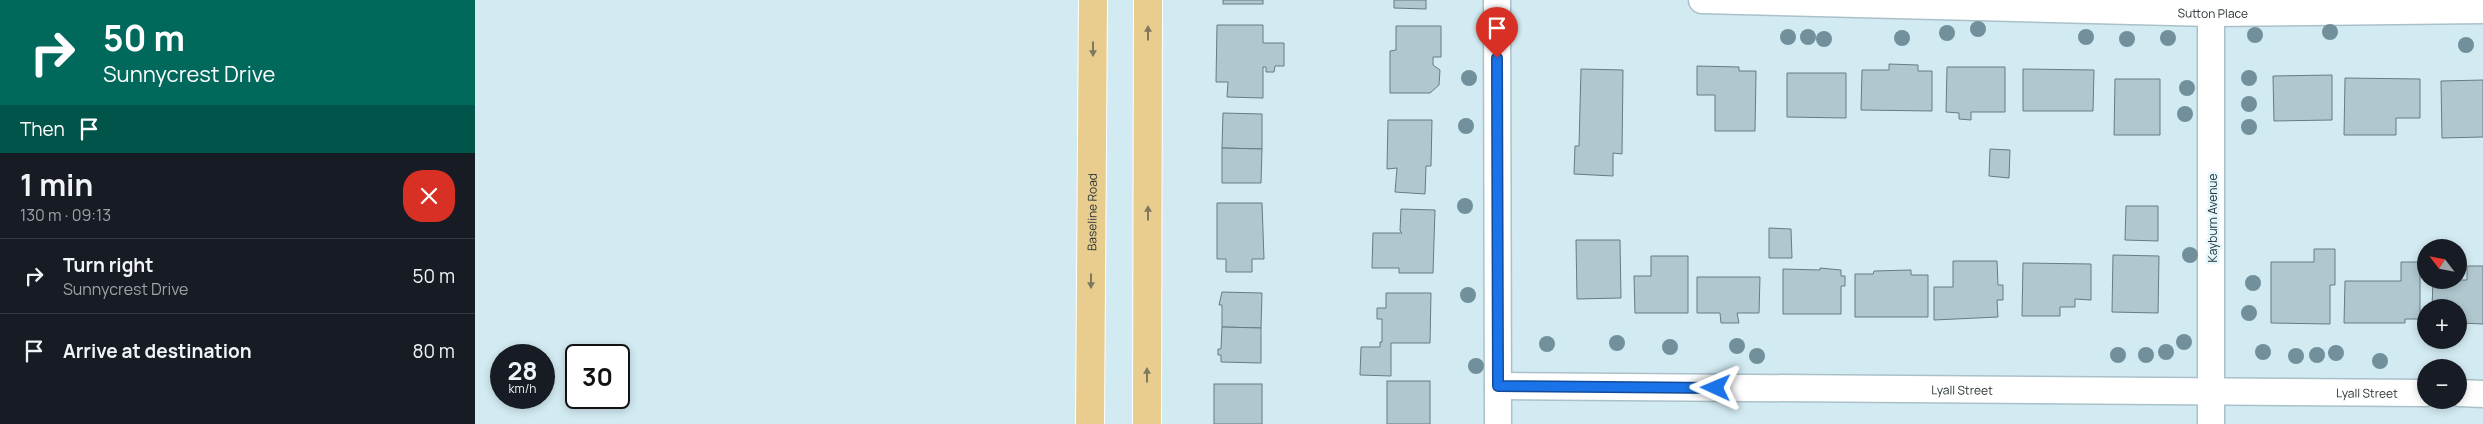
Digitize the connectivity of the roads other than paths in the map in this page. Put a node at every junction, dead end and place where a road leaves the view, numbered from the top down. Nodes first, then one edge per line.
1 (1093, 0) edge
2 (1148, 0) edge
3 (1497, 0) edge
4 (1702, 0) edge
5 (2357, 5) edge
6 (2483, 10) edge
7 (2211, 12) junction
8 (1498, 386) junction
9 (2211, 392) junction
10 (2417, 393) edge
11 (2467, 393) edge
12 (2483, 394) edge
13 (1090, 424) edge
14 (1147, 424) edge
15 (1498, 424) edge
16 (2211, 424) edge

1 -> 13 main road, Baseline Road
14 -> 2 main road
3 - 8 street
4 - 7 street, Sutton Place
5 - 6 street, Sutton Place
5 - 7 street, Sutton Place
7 - 9 street, Kayburn Avenue
8 - 9 street, Lyall Street
8 - 15 street
9 - 10 street, Lyall Street
9 - 16 street, Kayburn Avenue
11 - 12 street

